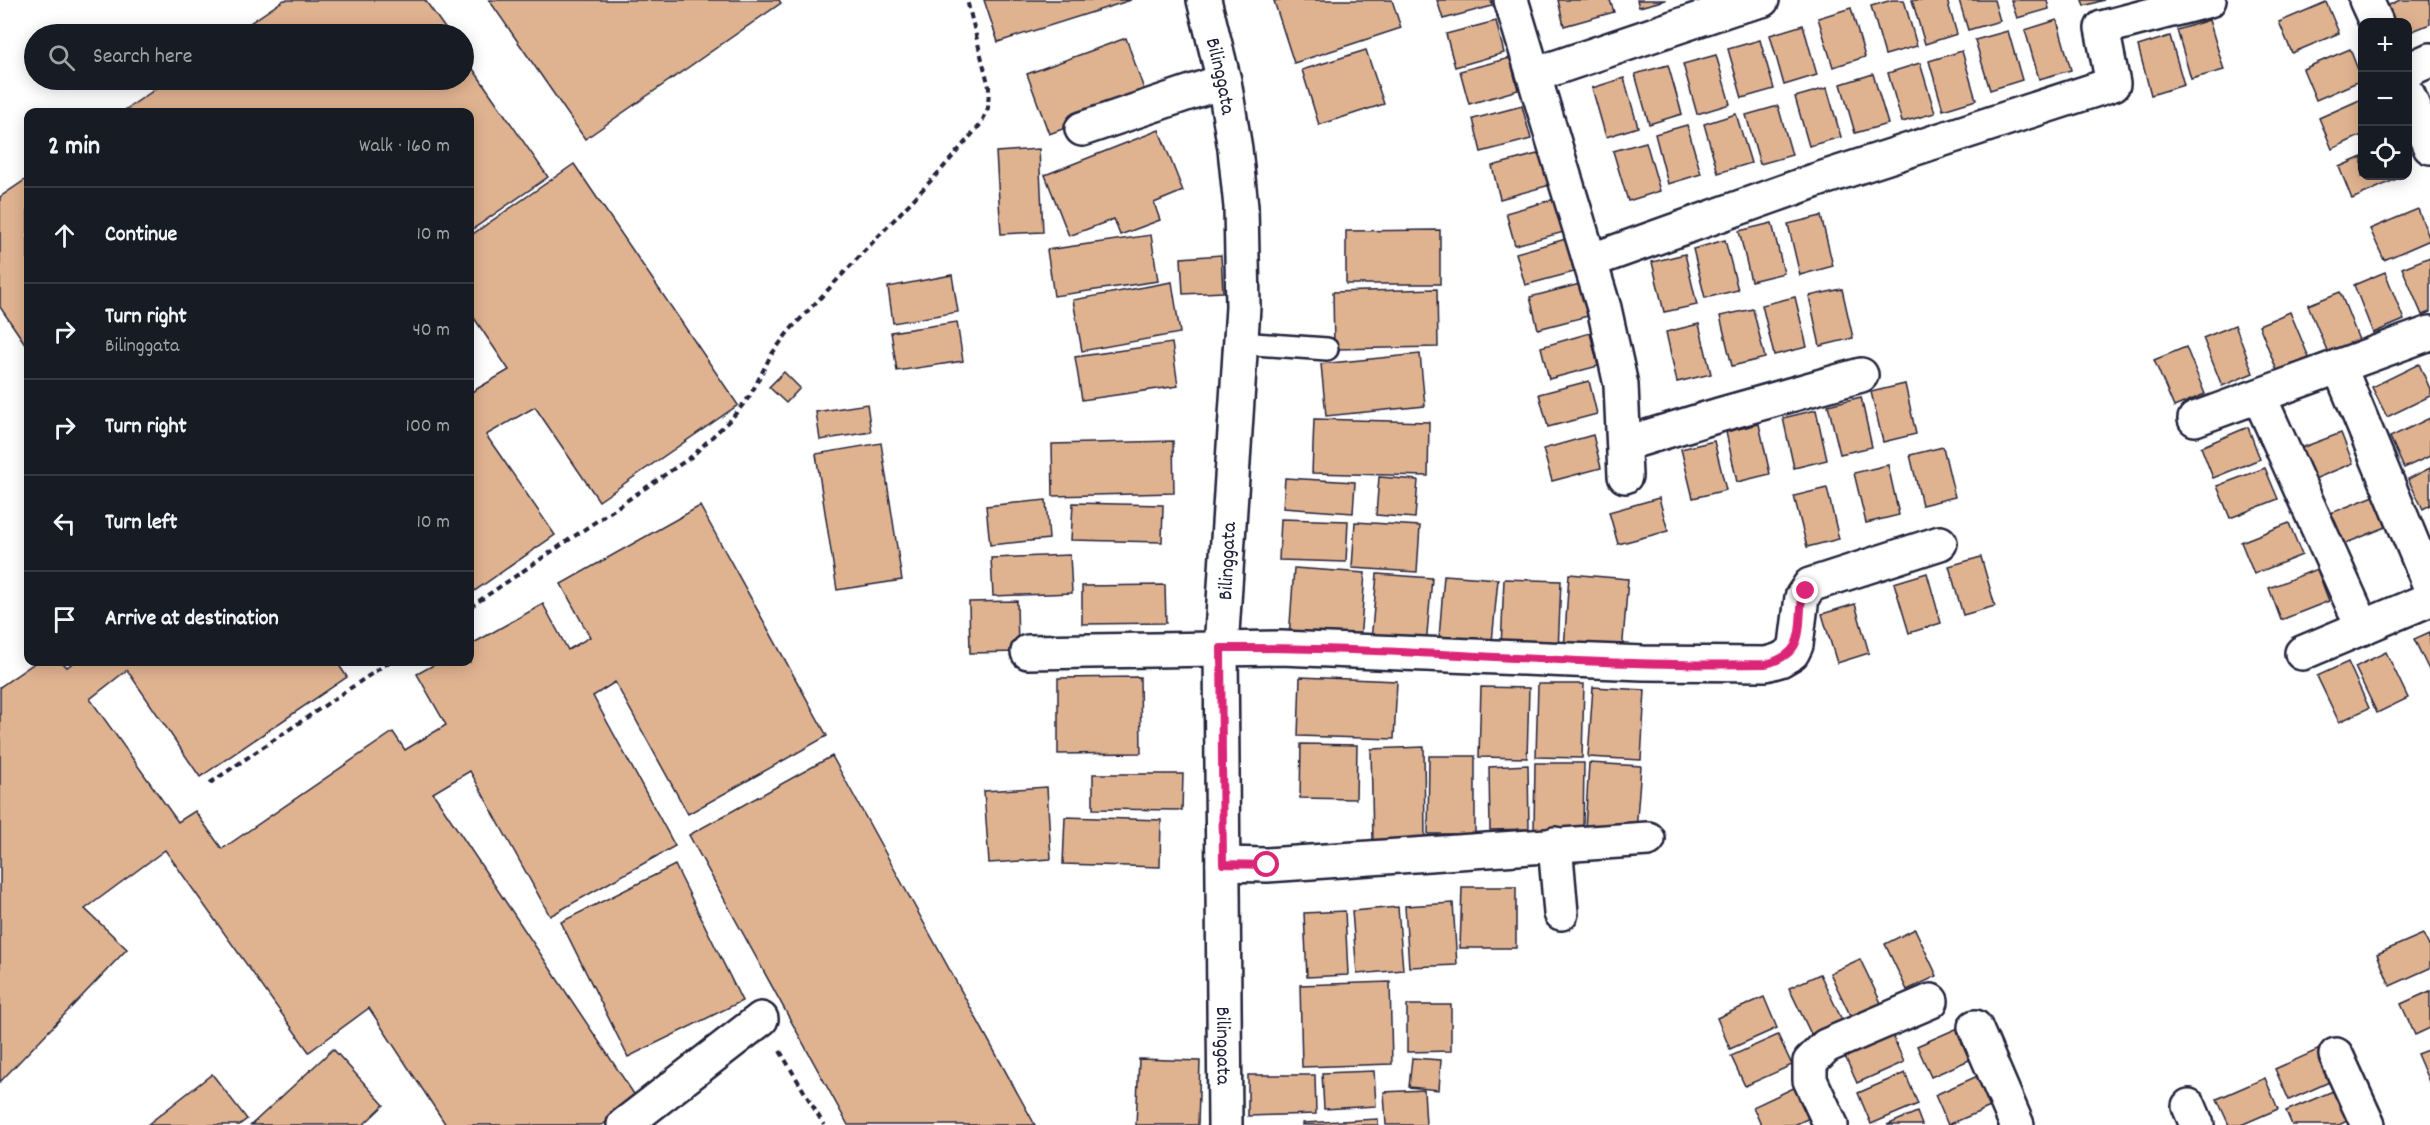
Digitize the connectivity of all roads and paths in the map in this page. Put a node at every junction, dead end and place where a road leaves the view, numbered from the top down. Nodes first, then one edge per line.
1 (967, 0) edge
2 (1204, 0) edge
3 (1511, 0) edge
4 (2209, 0) edge
5 (2366, 0) edge
6 (1741, 3) edge
7 (2374, 18) edge
8 (2430, 60) edge
9 (2412, 68) edge
10 (1534, 75) junction
11 (1224, 81) junction
12 (2412, 104) edge
13 (1082, 129) dead end
14 (2430, 147) edge
15 (1590, 261) junction
16 (2430, 333) edge
17 (1240, 343) junction
18 (1327, 349) dead end
19 (2339, 366) junction
20 (1862, 375) dead end
21 (2259, 396) junction
22 (2195, 419) dead end
23 (1940, 543) dead end
24 (2430, 586) edge
25 (2430, 599) edge
26 (474, 604) edge
27 (2363, 628) junction
28 (1250, 648) junction
29 (1028, 652) dead end
30 (2302, 653) dead end
31 (383, 666) edge
32 (210, 783) dead end
33 (1648, 838) dead end
34 (1556, 844) junction
35 (1243, 864) junction
36 (1561, 913) dead end
37 (1931, 1000) dead end
38 (761, 1019) joint
39 (1974, 1027) dead end
40 (2336, 1054) dead end
41 (624, 1125) edge
42 (824, 1125) edge
43 (1225, 1125) edge
44 (1831, 1125) edge
45 (2017, 1125) edge
46 (2368, 1125) edge

1 - 26 path
2 - 11 street, Bilinggata
3 - 10 street
4 - 15 street
5 - 7 street
6 - 10 street
8 - 9 street
10 - 15 street
11 - 13 street
11 - 17 street, Bilinggata
12 - 14 street
15 - 20 street
16 - 19 street
17 - 18 lane
17 - 28 street, Bilinggata
19 - 21 street
19 - 24 street
21 - 22 street
21 - 27 street
23 - 28 street
25 - 27 street
27 - 30 street
28 - 29 street
28 - 35 street, Bilinggata
31 - 32 path
33 - 34 street
34 - 35 street
34 - 36 street
35 - 43 street, Bilinggata
37 - 44 street
38 - 41 street
38 - 42 path
39 - 45 street
40 - 46 street

